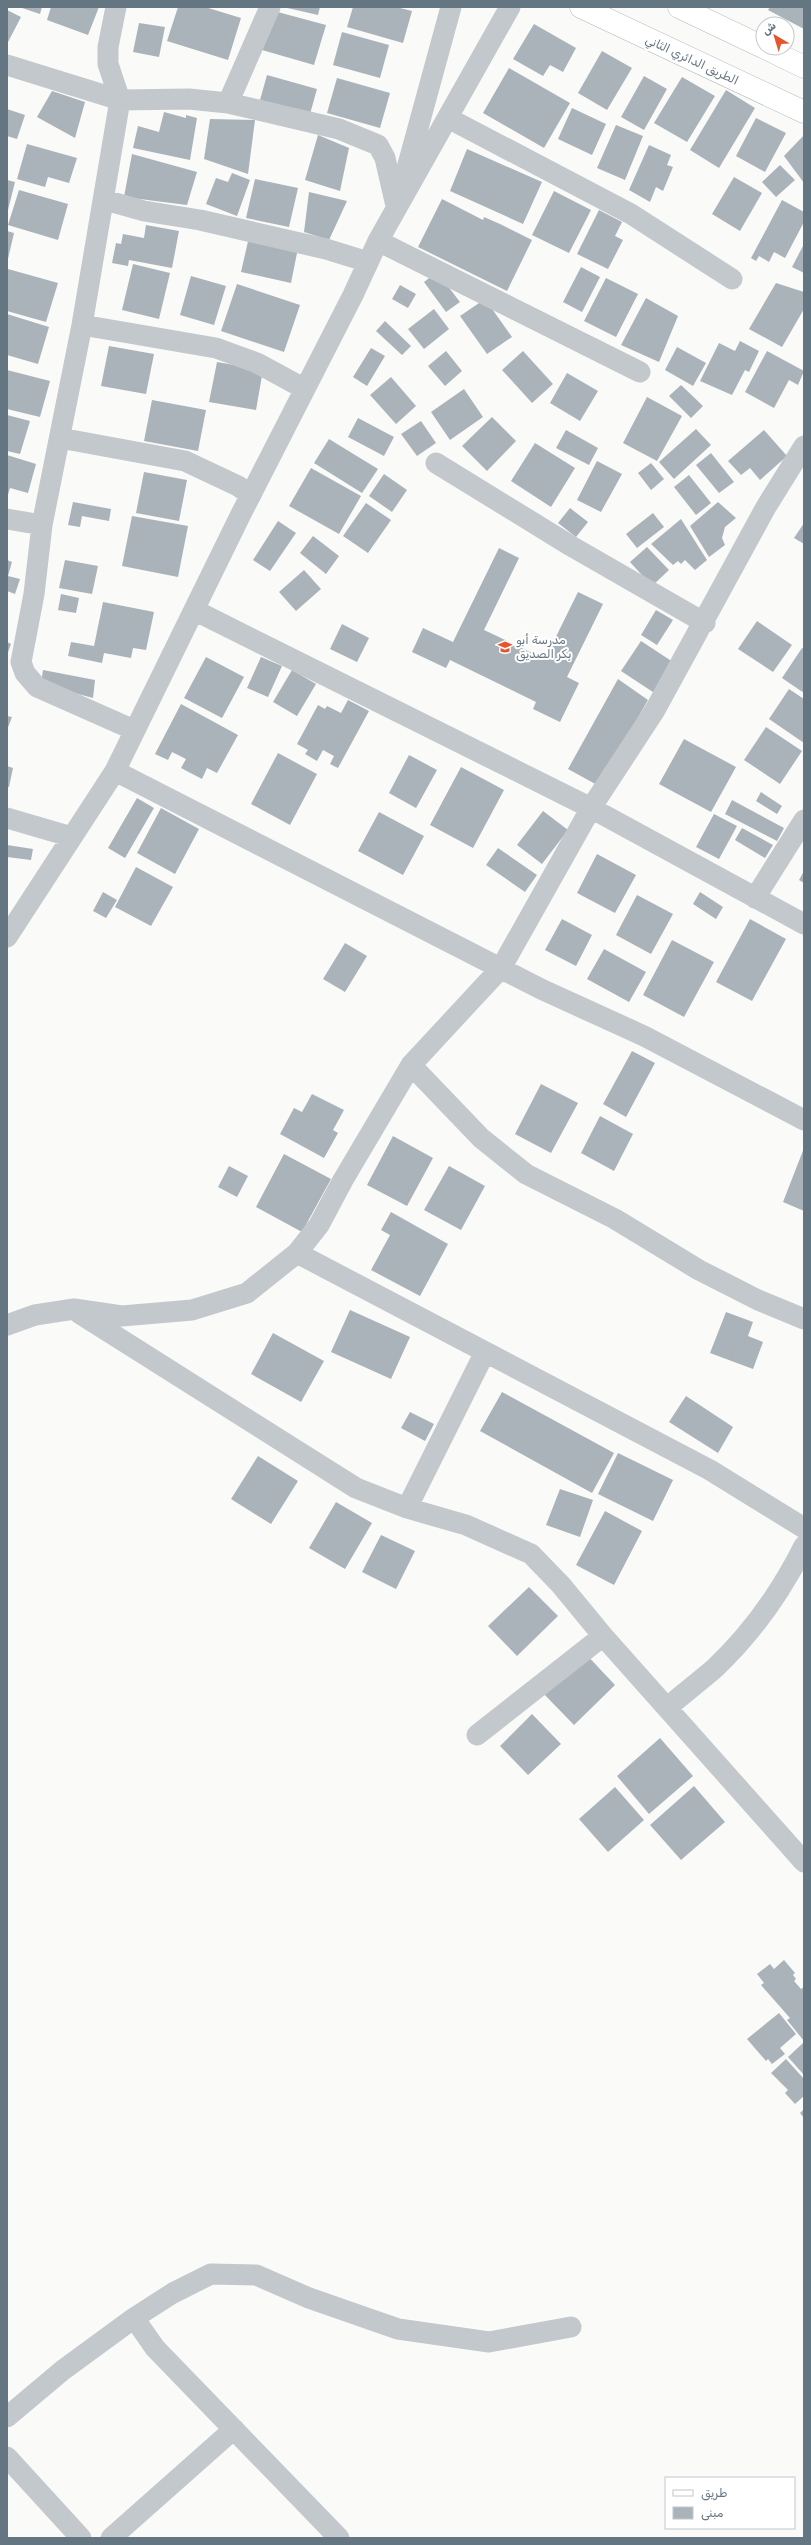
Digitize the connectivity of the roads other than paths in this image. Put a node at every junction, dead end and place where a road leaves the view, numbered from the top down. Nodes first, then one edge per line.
1 (116, 7) edge
2 (270, 7) edge
3 (451, 7) edge
4 (510, 7) edge
5 (581, 7) edge
6 (679, 7) edge
7 (755, 44) edge
8 (781, 56) edge
9 (7, 65) edge
10 (804, 67) edge
11 (120, 100) junction
12 (228, 103) junction
13 (804, 112) edge
14 (448, 118) junction
15 (104, 200) junction
16 (396, 206) junction
17 (378, 241) junction
18 (368, 262) junction
19 (732, 279) dead end
20 (82, 324) junction
21 (640, 372) dead end
22 (305, 389) junction
23 (60, 438) junction
24 (804, 446) edge
25 (436, 463) dead end
26 (251, 495) junction
27 (7, 519) edge
28 (42, 525) junction
29 (194, 610) junction
30 (705, 623) junction
31 (134, 730) junction
32 (115, 771) junction
33 (591, 808) junction
34 (7, 818) edge
35 (804, 820) edge
36 (72, 837) junction
37 (755, 898) junction
38 (804, 924) edge
39 (7, 937) edge
40 (501, 968) junction
41 (411, 1065) junction
42 (804, 1120) edge
43 (297, 1252) junction
44 (74, 1310) junction
45 (804, 1319) edge
46 (7, 1325) edge
47 (485, 1352) junction
48 (407, 1508) junction
49 (804, 1528) edge
50 (804, 1546) edge
51 (603, 1636) junction
52 (668, 1707) junction
53 (477, 1735) dead end
54 (804, 1862) edge
55 (134, 2318) junction
56 (571, 2327) dead end
57 (7, 2416) edge
58 (234, 2429) junction
59 (7, 2457) edge
60 (81, 2538) edge
61 (111, 2538) edge
62 (339, 2538) edge

1 - 11 street
2 - 12 street
3 - 16 street
4 - 14 street
5 - 13 main road, الطريق الدائري الثاني
6 - 7 main road
8 - 10 main road
9 - 11 street
11 - 12 street
11 - 15 street
12 - 16 street
14 - 16 street
14 - 19 street
15 - 18 street
15 - 20 street
16 - 17 street
17 - 18 street
17 - 21 street
18 - 22 street
20 - 22 street
20 - 23 street
22 - 26 street
23 - 26 street
23 - 28 street
24 - 30 street
25 - 30 street
26 - 29 street
27 - 28 street
28 - 31 street
29 - 31 street
29 - 33 street
30 - 33 street
31 - 32 street
32 - 36 street
32 - 40 street
33 - 37 street
33 - 40 street
34 - 36 street
35 - 37 street
36 - 39 street
37 - 38 street
40 - 41 street
40 - 42 street
41 - 43 street
41 - 45 street
43 - 44 street
43 - 47 street
44 - 46 street
44 - 48 street
47 - 48 street
47 - 49 street
48 - 51 street
50 - 52 street
51 - 52 street
51 - 53 street
52 - 54 street
55 - 56 street
55 - 57 street
55 - 58 street
58 - 61 street
58 - 62 street
59 - 60 street

